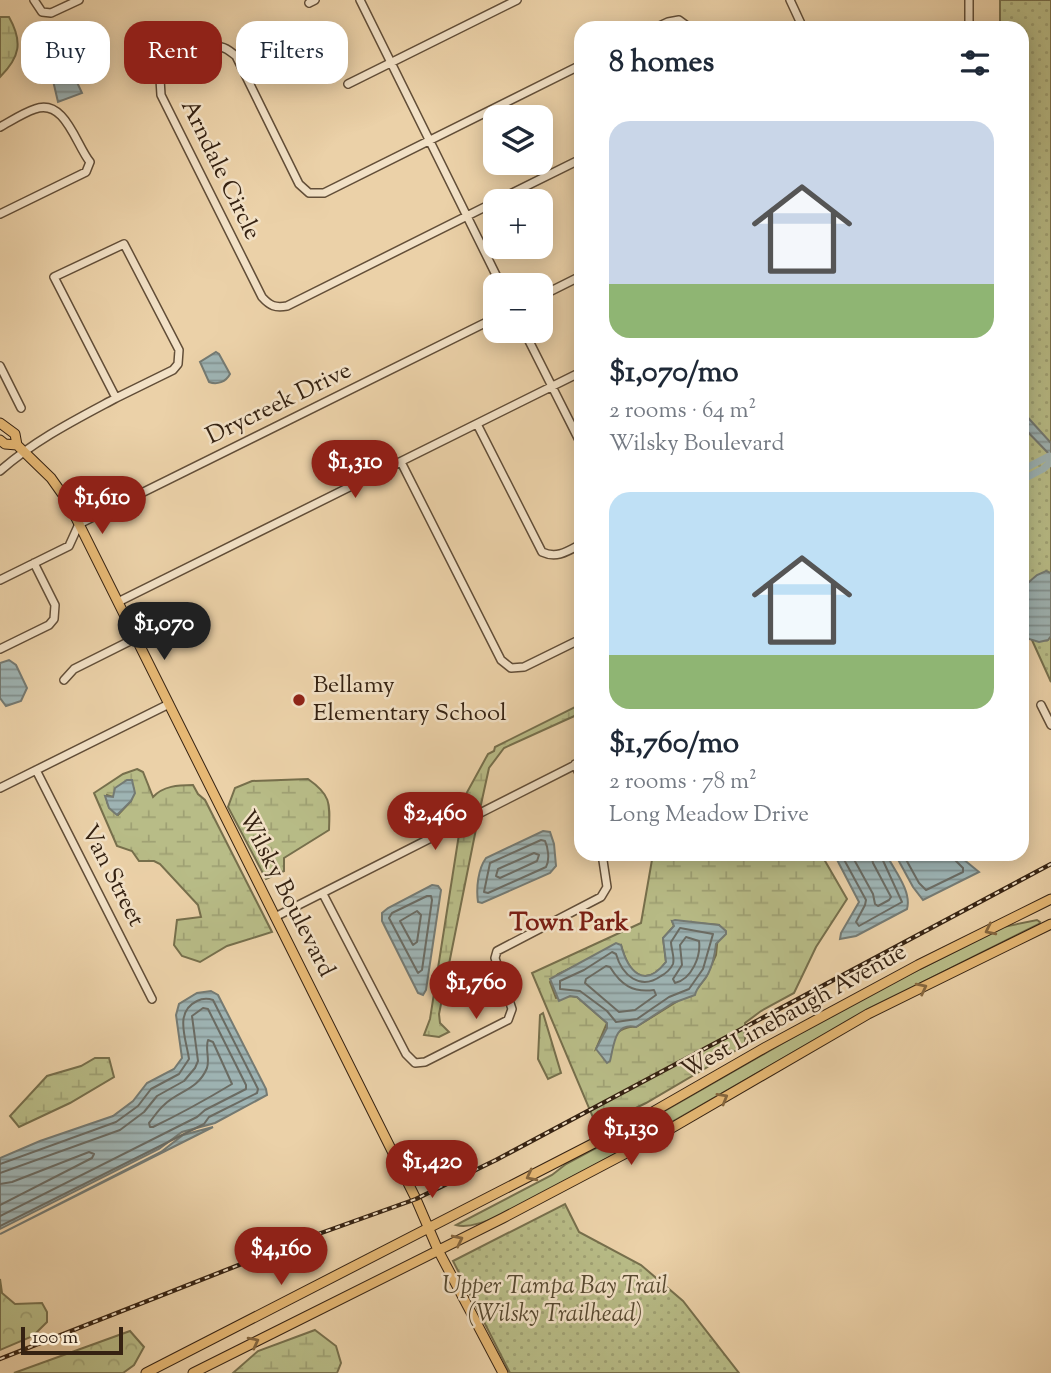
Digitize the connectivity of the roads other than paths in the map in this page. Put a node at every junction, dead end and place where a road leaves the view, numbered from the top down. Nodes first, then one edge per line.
1 (34, 0) edge
2 (79, 0) edge
3 (360, 0) edge
4 (517, 0) edge
5 (790, 0) edge
6 (969, 0) edge
7 (800, 21) edge
8 (969, 21) edge
9 (391, 62) junction
10 (574, 68) edge
11 (348, 84) dead end
12 (0, 127) edge
13 (430, 140) junction
14 (574, 163) edge
15 (522, 189) edge
16 (483, 208) edge
17 (0, 214) edge
18 (467, 216) junction
19 (495, 273) edge
20 (574, 280) edge
21 (553, 290) edge
22 (483, 324) edge
23 (530, 343) edge
24 (0, 366) edge
25 (574, 376) edge
26 (552, 387) junction
27 (116, 398) junction
28 (21, 408) dead end
29 (0, 423) edge
30 (477, 424) junction
31 (574, 430) edge
32 (0, 440) edge
33 (20, 448) junction
34 (401, 462) junction
35 (0, 471) edge
36 (79, 524) junction
37 (574, 547) edge
38 (34, 563) junction
39 (0, 580) edge
40 (118, 602) junction
41 (136, 638) junction
42 (574, 642) edge
43 (0, 649) edge
44 (64, 680) dead end
45 (169, 704) junction
46 (1041, 705) dead end
47 (1051, 725) edge
48 (574, 765) edge
49 (36, 770) junction
50 (0, 788) edge
51 (603, 861) edge
52 (323, 894) junction
53 (1050, 901) edge
54 (275, 917) junction
55 (1051, 924) edge
56 (152, 999) dead end
57 (429, 1229) junction
58 (438, 1250) junction
59 (146, 1373) edge
60 (193, 1373) edge
61 (503, 1373) edge

1 - 2 street
3 - 9 street
4 - 9 street
5 - 7 street
6 - 8 street
9 - 11 street
9 - 13 street
10 - 13 street
12 - 17 street
13 - 18 street
13 - 18 street, Arndale Circle
14 - 15 street
16 - 18 street
18 - 19 street
20 - 21 street
22 - 36 street, Drycreek Drive
23 - 26 street
24 - 28 street
25 - 26 street
26 - 30 street
26 - 31 street
27 - 27 street
27 - 33 street
29 - 33 main road, Wilsky Boulevard
30 - 34 street
30 - 37 street
32 - 33 main road
33 - 35 street
33 - 36 main road, Wilsky Boulevard
34 - 40 street
34 - 42 street
36 - 38 street
36 - 40 main road, Wilsky Boulevard
38 - 39 street
38 - 43 street
40 - 41 main road, Wilsky Boulevard
41 - 44 street
41 - 45 main road, Wilsky Boulevard
45 - 49 street
45 - 54 main road, Wilsky Boulevard
46 - 47 street
48 - 52 street
49 - 50 street
49 - 56 street, Van Street
51 - 52 street
52 - 54 street
53 -> 57 main road, West Linebaugh Avenue
54 - 57 main road, Wilsky Boulevard
58 -> 55 main road, West Linebaugh Avenue
57 - 58 main road, Wilsky Boulevard
57 - 59 main road, West Linebaugh Avenue
60 -> 58 main road, West Linebaugh Avenue
58 - 61 main road, Wilsky Boulevard

